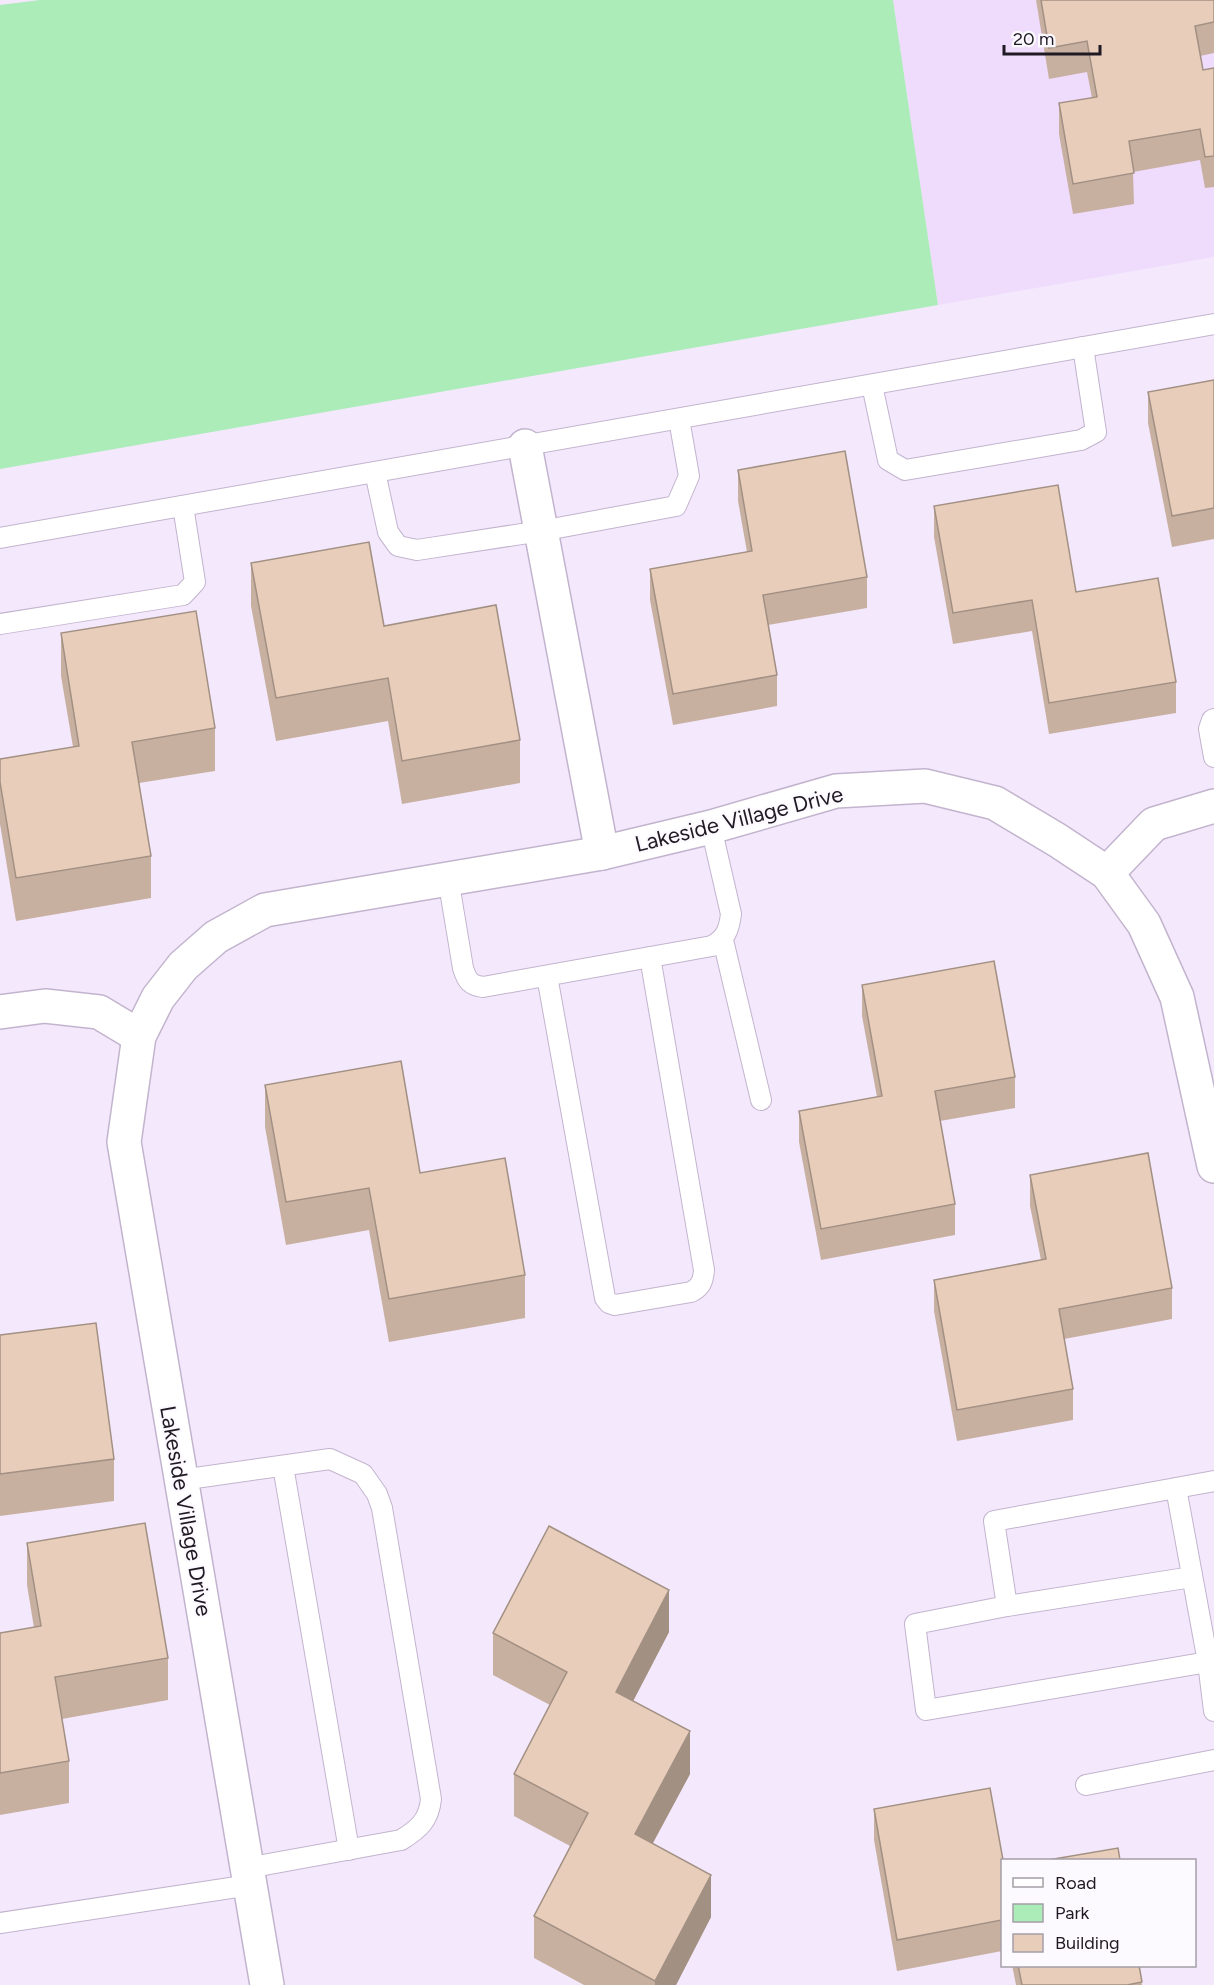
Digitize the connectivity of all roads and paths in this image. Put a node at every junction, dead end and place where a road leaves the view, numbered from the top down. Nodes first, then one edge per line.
1 (1214, 324) edge
2 (1083, 347) junction
3 (872, 385) junction
4 (679, 419) junction
5 (525, 446) junction
6 (375, 472) junction
7 (183, 506) junction
8 (541, 531) junction
9 (0, 538) edge
10 (0, 624) edge
11 (1214, 719) edge
12 (1214, 757) edge
13 (1214, 806) edge
14 (711, 827) junction
15 (602, 853) junction
16 (1107, 873) junction
17 (448, 878) junction
18 (723, 940) junction
19 (650, 957) junction
20 (547, 976) junction
21 (0, 1012) edge
22 (139, 1036) junction
23 (761, 1100) dead end
24 (1214, 1166) edge
25 (283, 1466) junction
26 (181, 1480) junction
27 (1214, 1481) edge
28 (1176, 1488) junction
29 (1192, 1578) junction
30 (1006, 1606) junction
31 (1208, 1662) junction
32 (1214, 1711) edge
33 (1214, 1760) edge
34 (1086, 1785) dead end
35 (349, 1850) junction
36 (248, 1877) junction
37 (0, 1923) edge
38 (267, 1985) edge

1 - 2 lane
2 - 3 lane
2 - 3 lane
3 - 4 lane
4 - 5 lane
4 - 8 lane
5 - 6 lane
5 - 8 street
6 - 7 lane
6 - 8 lane
7 - 9 lane
7 - 10 lane
8 - 15 street
11 - 12 lane
13 - 16 street
14 - 15 street, Lakeside Village Drive
14 - 16 street, Lakeside Village Drive
14 - 18 lane
15 - 17 street, Lakeside Village Drive
16 - 24 street, Lakeside Village Drive
17 - 20 lane
17 - 22 street, Lakeside Village Drive
18 - 19 lane
18 - 23 lane
19 - 20 lane
19 - 20 lane
21 - 22 street
22 - 26 street, Lakeside Village Drive
25 - 26 lane
25 - 35 lane
25 - 35 lane
26 - 36 street, Lakeside Village Drive
27 - 28 lane
28 - 29 lane
28 - 30 lane
29 - 30 lane
29 - 31 lane
30 - 31 lane
31 - 32 lane
33 - 34 lane
35 - 36 lane
36 - 37 lane
36 - 38 street, Lakeside Village Drive

